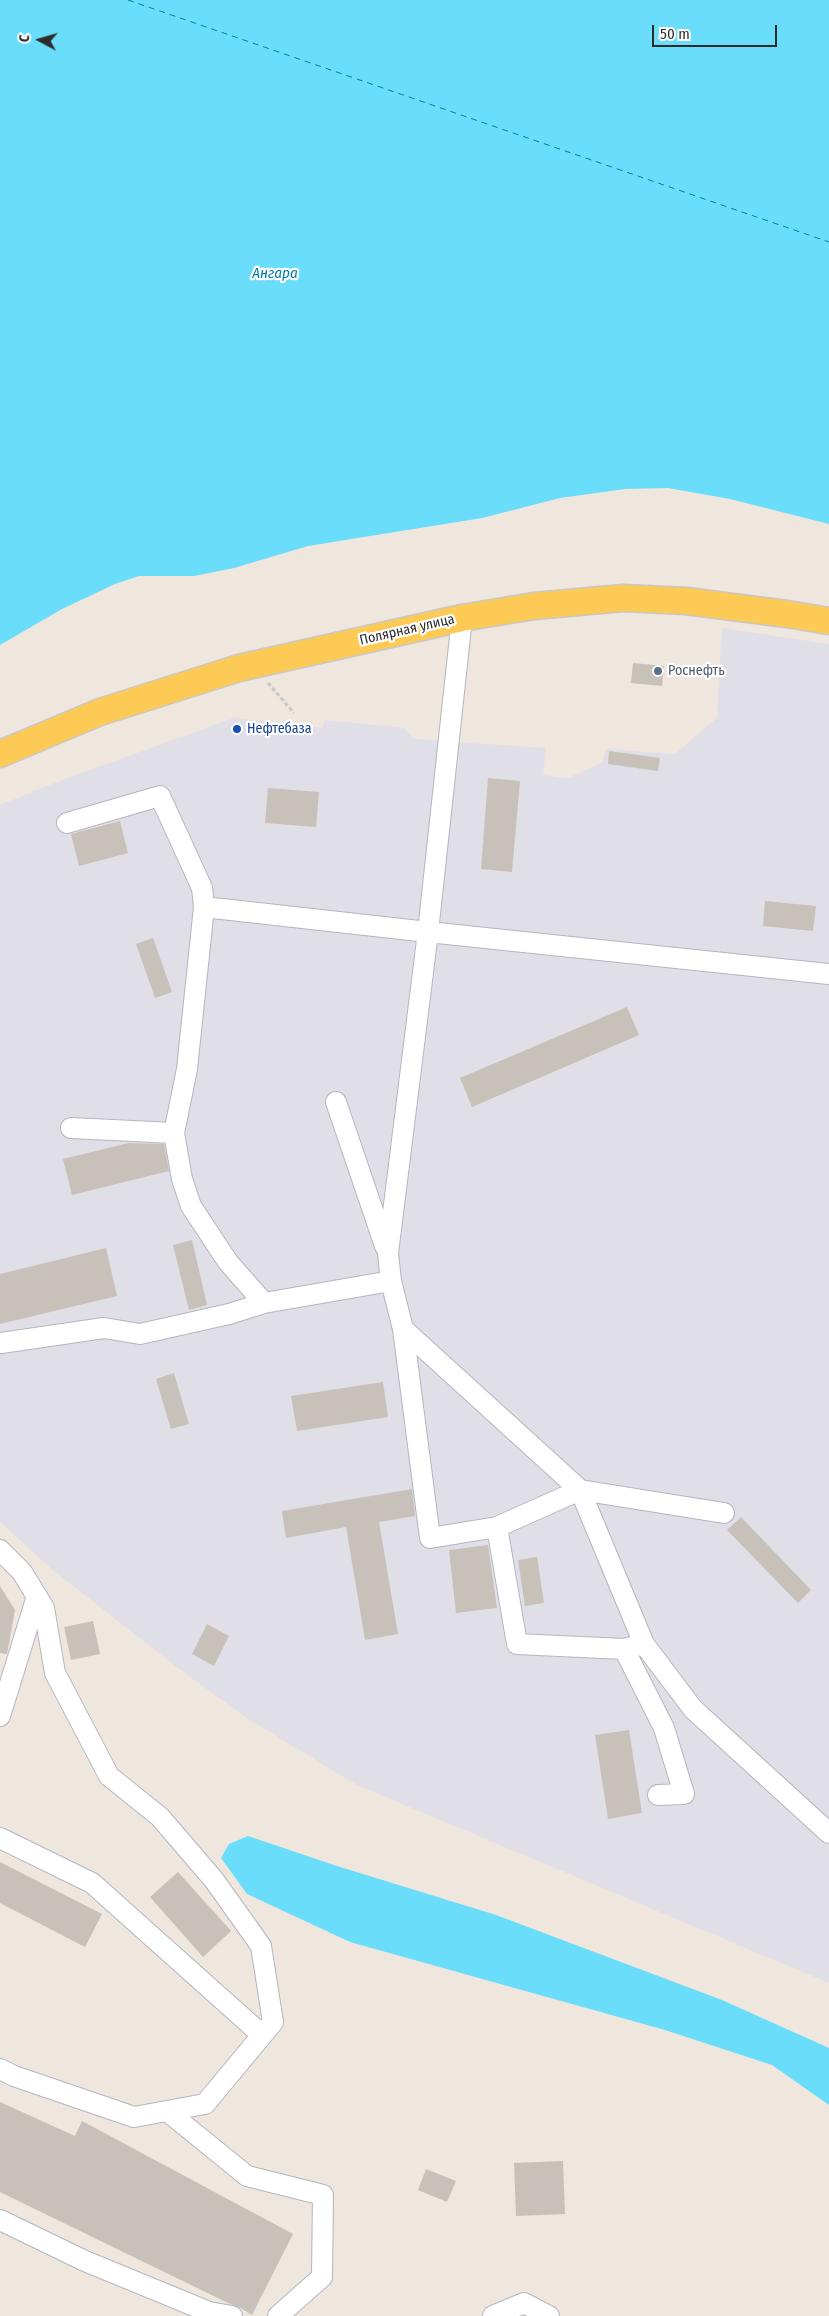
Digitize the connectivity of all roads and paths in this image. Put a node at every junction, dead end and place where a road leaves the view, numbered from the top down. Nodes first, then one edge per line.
1 (462, 618) junction
2 (829, 621) edge
3 (263, 677) dead end
4 (294, 713) dead end
5 (0, 754) edge
6 (67, 823) dead end
7 (204, 907) junction
8 (428, 932) junction
9 (829, 974) edge
10 (336, 1102) dead end
11 (71, 1128) dead end
12 (174, 1133) junction
13 (388, 1253) junction
14 (391, 1281) junction
15 (264, 1304) junction
16 (403, 1329) junction
17 (1, 1343) dead end
18 (580, 1490) junction
19 (724, 1514) dead end
20 (498, 1527) junction
21 (0, 1550) edge
22 (37, 1596) junction
23 (644, 1644) junction
24 (624, 1649) junction
25 (0, 1716) edge
26 (658, 1795) dead end
27 (829, 1833) edge
28 (0, 1838) edge
29 (262, 2035) junction
30 (0, 2069) edge
31 (167, 2111) junction
32 (0, 2220) edge
33 (232, 2316) edge
34 (278, 2316) edge
35 (493, 2316) edge
36 (549, 2316) edge

1 - 2 main road, Полярная улица
1 - 5 main road, Полярная улица
1 - 8 lane
3 - 4 path
6 - 7 lane
7 - 8 lane
7 - 12 lane
8 - 9 lane
8 - 13 lane
10 - 13 lane
11 - 12 lane
12 - 15 lane
13 - 14 lane
14 - 15 lane
14 - 16 lane
15 - 17 lane
16 - 18 lane
16 - 20 lane
18 - 19 lane
18 - 20 lane
18 - 23 lane
20 - 24 lane
21 - 22 lane
22 - 25 lane
22 - 29 lane
23 - 24 lane
23 - 27 lane
24 - 26 lane
28 - 29 lane
29 - 31 lane
30 - 31 lane
31 - 34 lane
32 - 33 lane
35 - 36 lane

